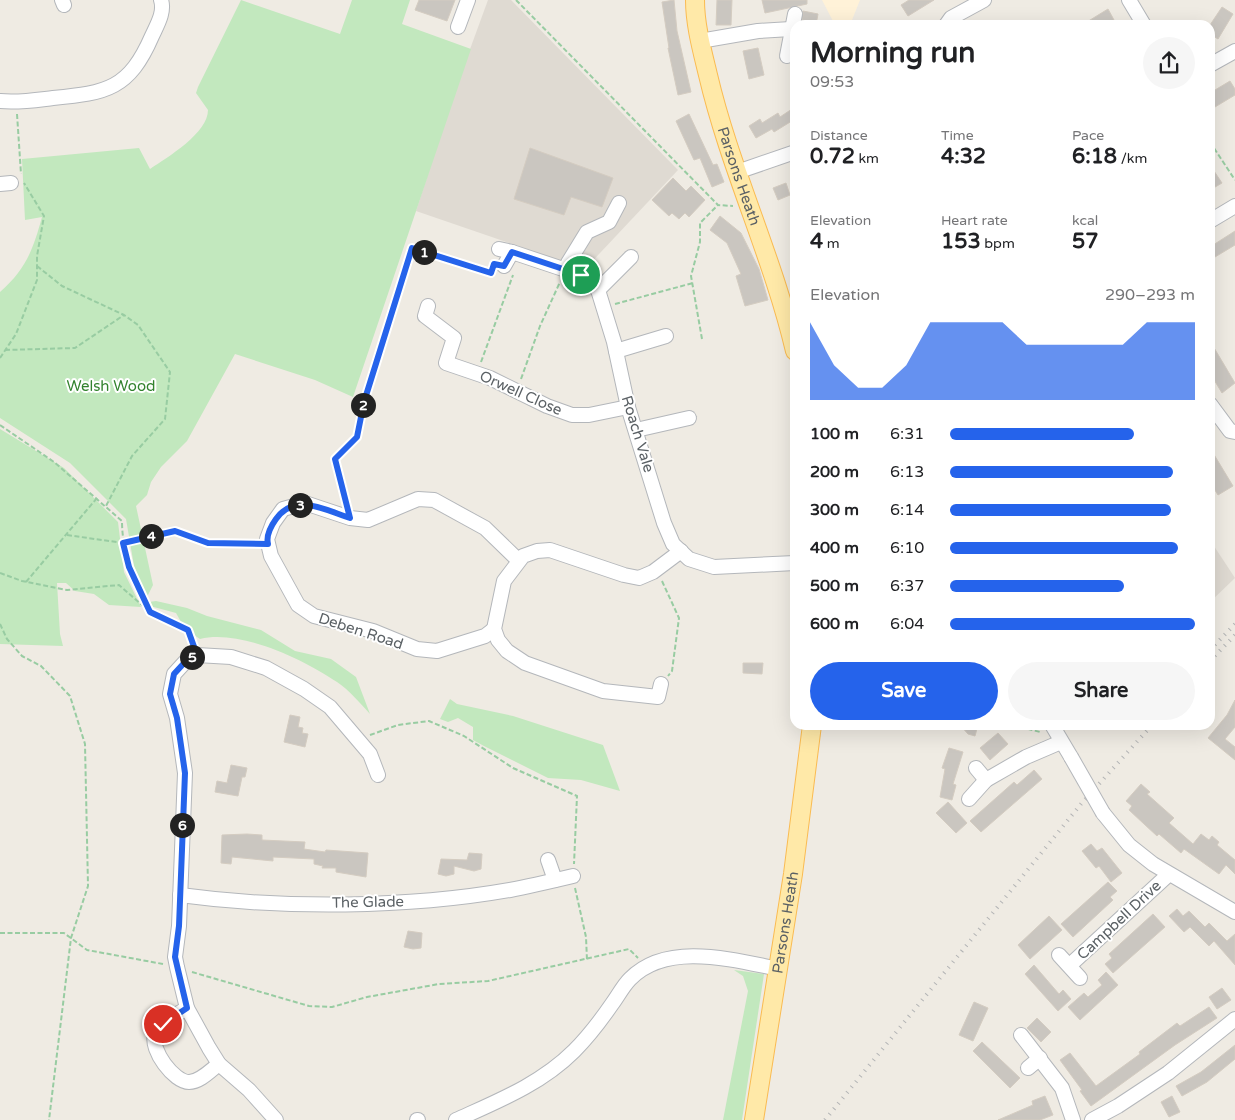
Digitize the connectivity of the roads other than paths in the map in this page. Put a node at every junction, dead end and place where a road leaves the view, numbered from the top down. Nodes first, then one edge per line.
1 (161, 0) edge
2 (468, 0) edge
3 (694, 0) edge
4 (984, 0) edge
5 (1129, 0) edge
6 (795, 14) dead end
7 (794, 20) edge
8 (950, 20) edge
9 (1141, 20) edge
10 (458, 27) dead end
11 (790, 30) edge
12 (790, 36) edge
13 (700, 41) junction
14 (1235, 51) edge
15 (787, 56) dead end
16 (1215, 62) edge
17 (0, 101) edge
18 (790, 154) edge
19 (737, 172) junction
20 (619, 203) dead end
21 (1235, 206) edge
22 (1215, 217) edge
23 (631, 257) dead end
24 (504, 266) road end
25 (567, 271) junction
26 (598, 290) junction
27 (428, 306) dead end
28 (790, 333) edge
29 (666, 336) dead end
30 (616, 351) junction
31 (628, 407) junction
32 (1215, 411) edge
33 (689, 418) dead end
34 (636, 430) junction
35 (1235, 432) edge
36 (681, 551) junction
37 (518, 560) junction
38 (790, 563) edge
39 (494, 630) junction
40 (661, 684) road end
41 (811, 730) edge
42 (1057, 734) edge
43 (976, 768) dead end
44 (378, 775) dead end
45 (986, 780) junction
46 (969, 799) dead end
47 (548, 860) dead end
48 (1168, 874) junction
49 (573, 876) road end
50 (555, 880) junction
51 (180, 895) junction
52 (1235, 912) edge
53 (1059, 955) dead end
54 (1070, 965) junction
55 (779, 969) junction
56 (1080, 978) dead end
57 (187, 1008) junction
58 (1235, 1019) edge
59 (1021, 1035) dead end
60 (1040, 1058) junction
61 (219, 1064) junction
62 (1028, 1068) dead end
63 (276, 1120) edge
64 (456, 1120) edge
65 (754, 1120) edge
66 (1073, 1120) edge
67 (1092, 1120) edge

1 - 17 street
2 - 10 street
3 - 13 main road, Parsons Heath
4 - 8 street
5 - 9 street
6 - 7 street
11 - 13 street
12 - 15 street
13 - 19 main road, Parsons Heath
14 - 16 street
18 - 19 street
19 - 28 main road, Parsons Heath
20 - 25 street
21 - 22 street
23 - 26 street
24 - 25 street, Roach Vale
25 - 26 street, Roach Vale
26 - 30 street, Roach Vale
27 - 31 street, Orwell Close
29 - 30 street
30 - 31 street, Roach Vale
31 - 34 street, Roach Vale
32 - 35 street
33 - 34 street
34 - 36 street, Roach Vale
36 - 37 street
36 - 38 street, Roach Vale
37 - 39 street
37 - 39 street, Deben Road
39 - 40 street
41 - 55 main road, Parsons Heath
42 - 45 street
42 - 48 street, bridge
43 - 45 street
44 - 51 street
45 - 46 street
47 - 50 street
48 - 52 street
48 - 54 street, Campbell Drive
49 - 50 street, The Glade
50 - 51 street, The Glade
51 - 57 street
53 - 54 street, Campbell Drive
54 - 56 street, Campbell Drive
55 - 64 street
55 - 65 main road, Parsons Heath
57 - 61 street
57 - 61 street
58 - 67 street
59 - 60 street
60 - 62 street
60 - 66 street
61 - 63 street

